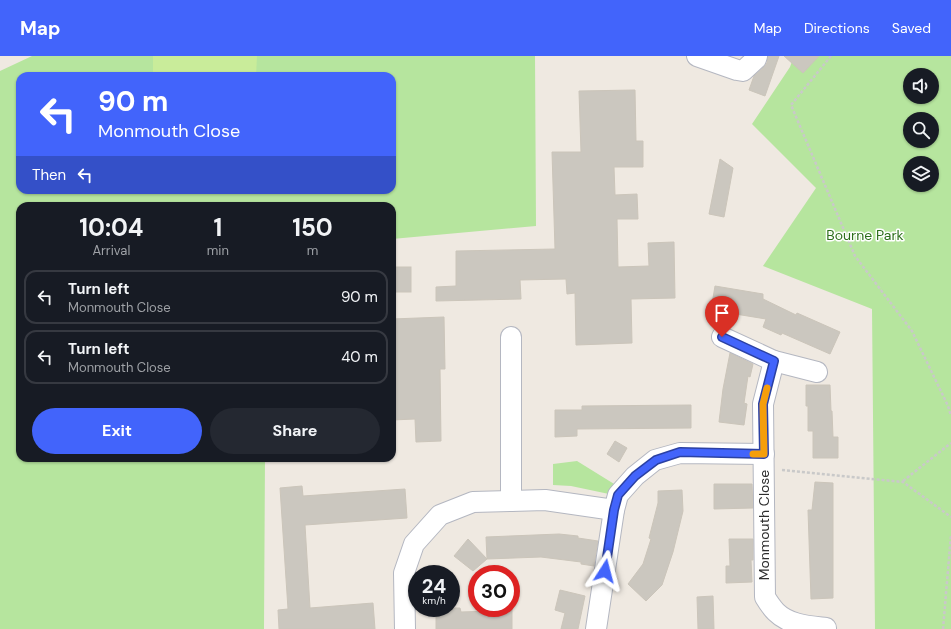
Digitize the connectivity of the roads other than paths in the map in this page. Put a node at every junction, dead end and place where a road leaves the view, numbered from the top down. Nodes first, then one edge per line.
1 (697, 56) edge
2 (757, 56) edge
3 (722, 337) dead end
4 (510, 338) dead end
5 (774, 361) junction
6 (817, 372) dead end
7 (764, 461) junction
8 (511, 501) junction
9 (614, 510) junction
10 (826, 628) dead end
11 (405, 629) edge
12 (596, 629) edge

1 - 2 street
3 - 5 street
4 - 8 street
5 - 6 street
5 - 7 street, Monmouth Close
7 - 9 street, Monmouth Close
7 - 10 street, Monmouth Close
8 - 9 street
8 - 11 street
9 - 12 street, Monmouth Close

